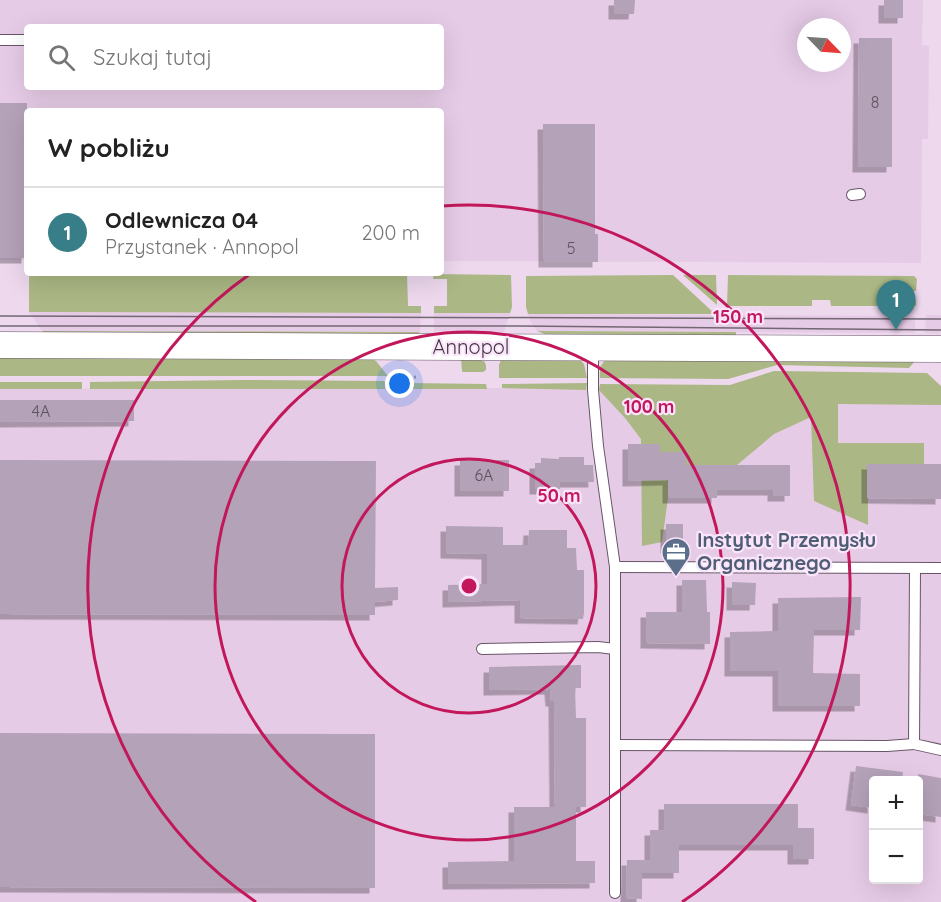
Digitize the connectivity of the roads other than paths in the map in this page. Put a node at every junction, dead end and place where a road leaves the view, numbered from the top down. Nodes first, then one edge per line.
1 (0, 40) edge
2 (24, 40) edge
3 (0, 345) edge
4 (593, 348) junction
5 (941, 349) edge
6 (615, 567) junction
7 (915, 568) junction
8 (941, 568) edge
9 (482, 650) dead end
10 (615, 650) junction
11 (914, 744) junction
12 (615, 745) junction
13 (941, 750) edge
14 (615, 893) dead end

1 - 2 lane
3 - 4 street, Annopol
4 - 5 street, Annopol
4 - 6 lane
6 - 7 lane
6 - 10 lane
7 - 8 lane
7 - 11 lane
9 - 10 lane
10 - 12 lane
11 - 12 lane
11 - 13 lane
12 - 14 lane

